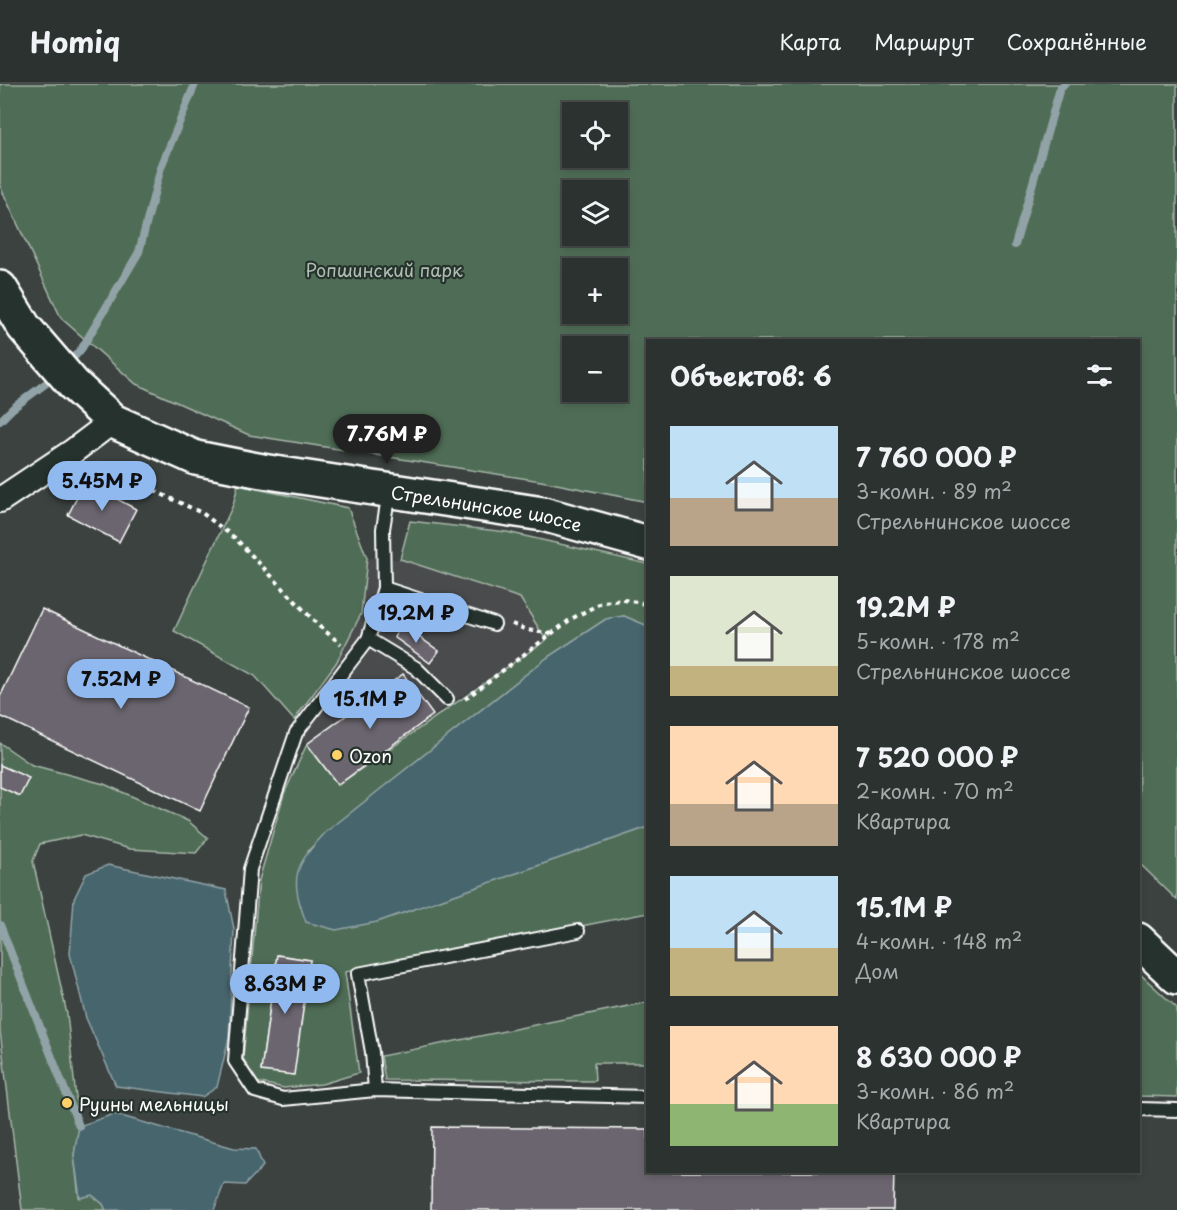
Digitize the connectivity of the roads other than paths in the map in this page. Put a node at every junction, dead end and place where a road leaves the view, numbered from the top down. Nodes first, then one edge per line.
1 (0, 288) edge
2 (113, 421) junction
3 (389, 491) junction
4 (0, 500) edge
5 (646, 542) edge
6 (384, 588) junction
7 (494, 624) road end
8 (368, 639) junction
9 (447, 699) road end
10 (578, 931) dead end
11 (1140, 942) edge
12 (1177, 977) edge
13 (375, 1090) junction
14 (646, 1097) edge
15 (1140, 1109) edge
16 (1177, 1110) edge

1 - 2 main road, Стрельнинское шоссе
2 - 3 main road, Стрельнинское шоссе
2 - 4 street
3 - 5 main road, Стрельнинское шоссе
3 - 6 lane
6 - 7 lane
6 - 8 lane
8 - 9 lane
8 - 13 lane
10 - 13 lane
11 - 12 main road
13 - 14 lane
15 - 16 lane

